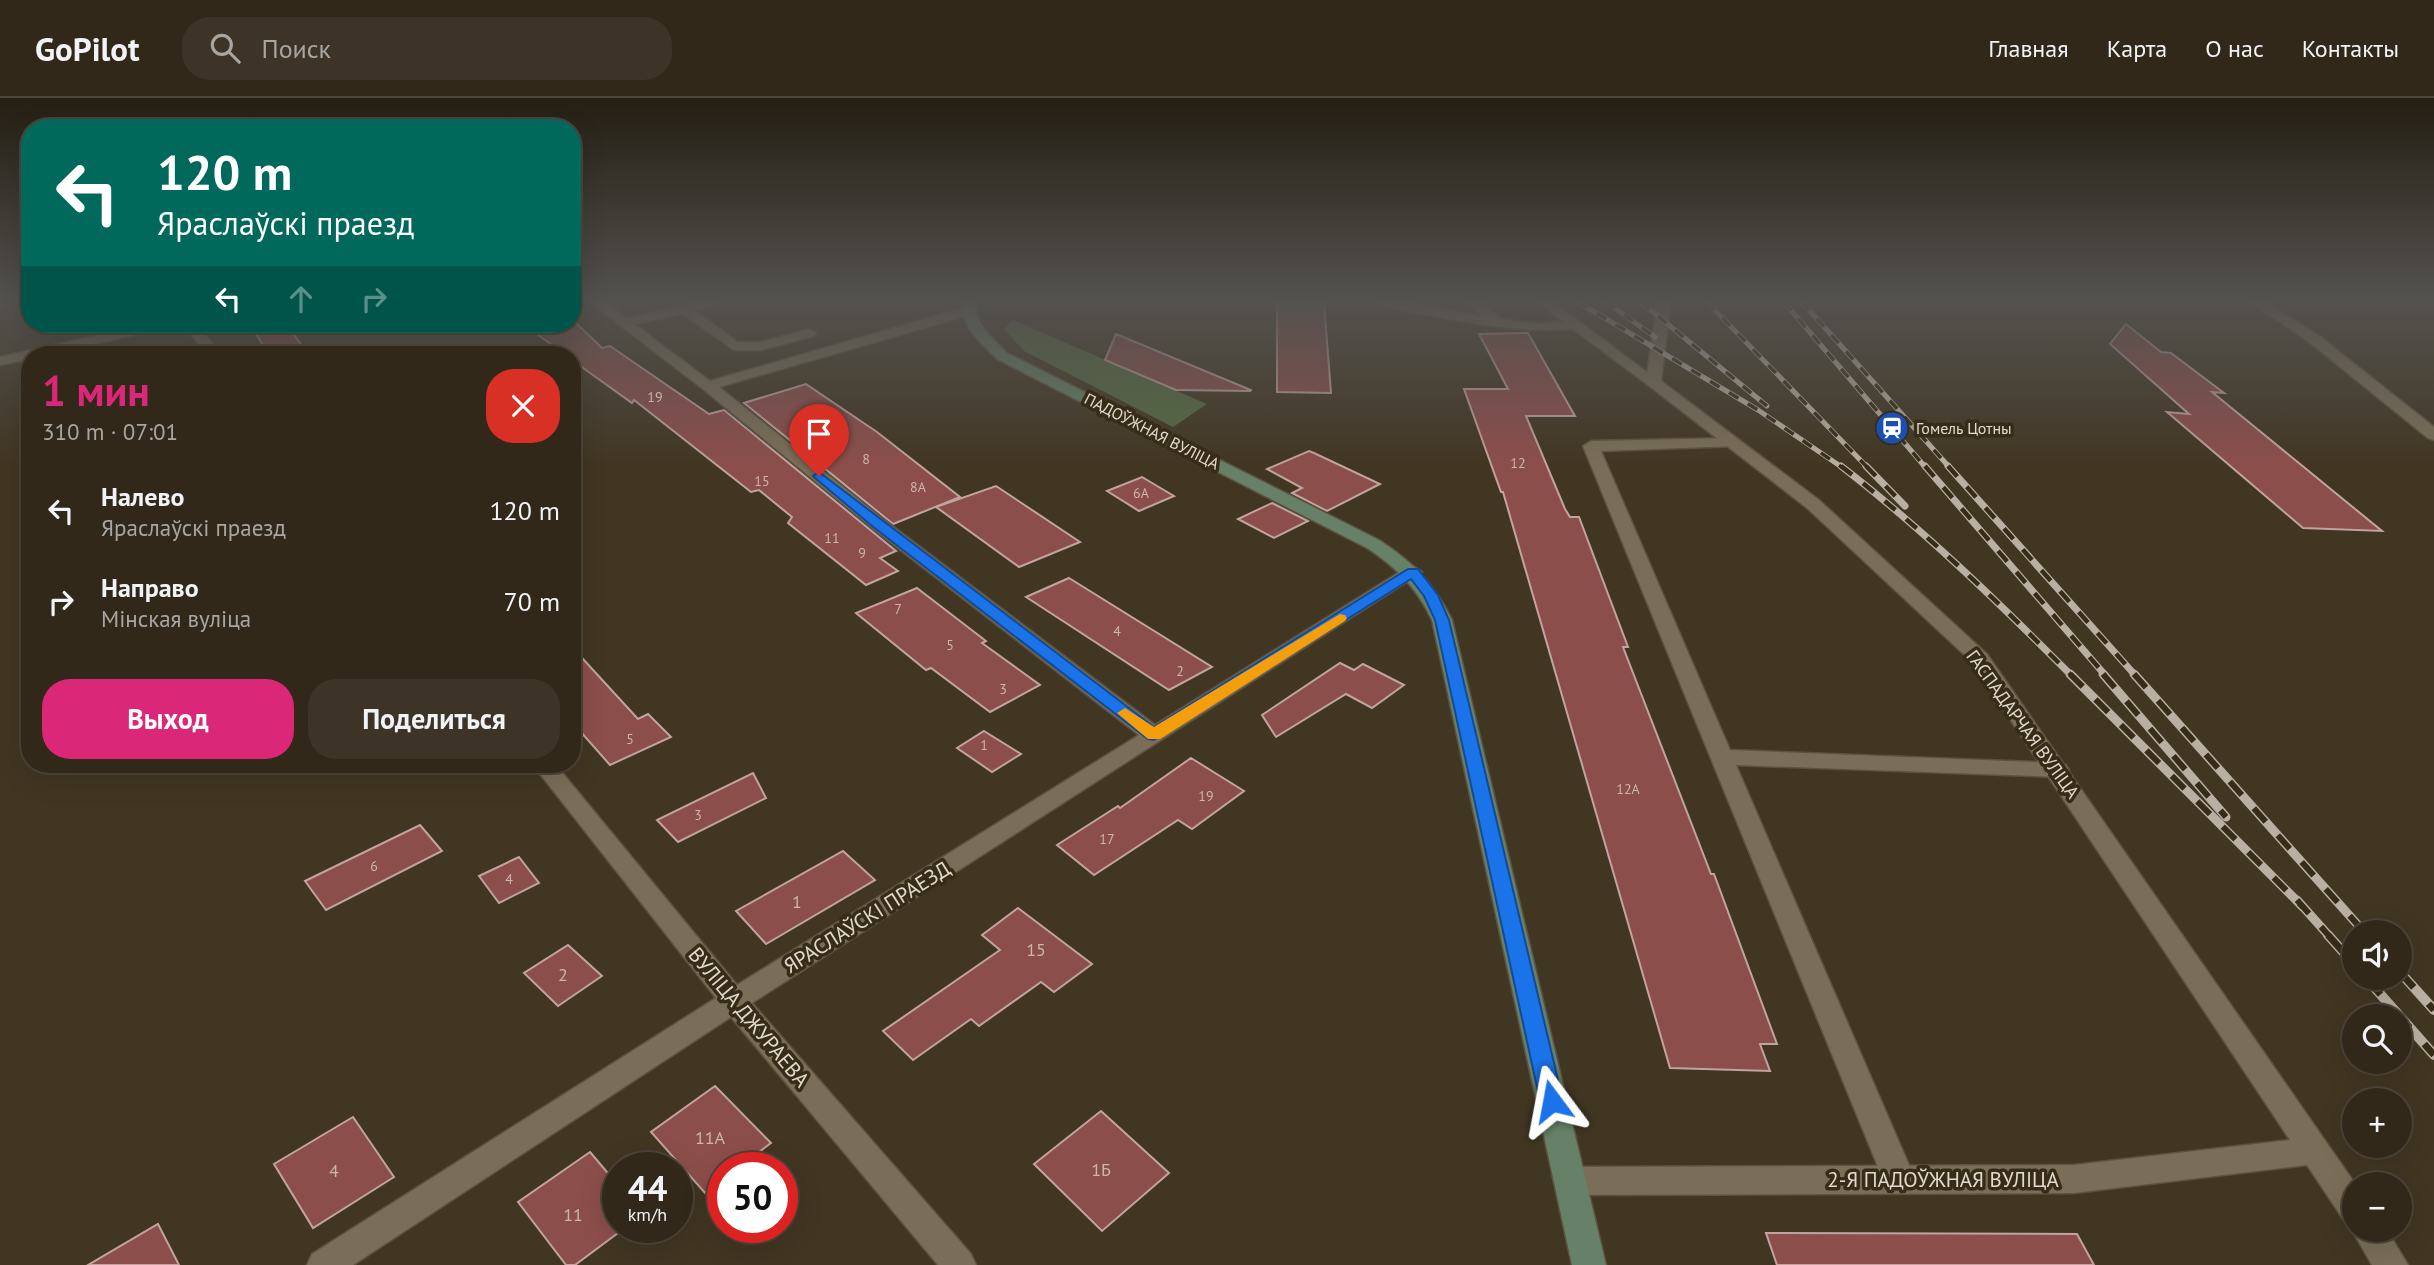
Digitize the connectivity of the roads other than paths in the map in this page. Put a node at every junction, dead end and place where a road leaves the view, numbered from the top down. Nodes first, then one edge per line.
1 (20, 356) edge
2 (668, 356) edge
3 (806, 356) edge
4 (1003, 356) edge
5 (1618, 356) edge
6 (1657, 356) edge
7 (2335, 356) edge
8 (0, 361) edge
9 (1653, 382) junction
10 (708, 386) junction
11 (2434, 435) edge
12 (1731, 443) junction
13 (1413, 572) junction
14 (1154, 735) junction
15 (1721, 757) junction
16 (2058, 770) junction
17 (550, 773) edge
18 (734, 1001) junction
19 (2315, 1151) junction
20 (1899, 1179) junction
21 (1570, 1181) junction
22 (2342, 1191) edge
23 (2376, 1242) edge
24 (324, 1265) edge
25 (959, 1265) edge
26 (1589, 1265) edge
27 (2390, 1265) edge

1 - 8 street
2 - 10 street
3 - 10 street
4 - 13 main road, ПАДОЎЖНАЯ ВУЛІЦА
5 - 9 street, ГАСПАДАРЧАЯ ВУЛІЦА
6 - 9 street
7 - 11 street
9 - 12 street, ГАСПАДАРЧАЯ ВУЛІЦА
10 - 14 street
12 - 15 street
12 - 16 street, ГАСПАДАРЧАЯ ВУЛІЦА
13 - 14 street, ЯРАСЛАЎСКІ ПРАЕЗД
13 - 21 main road
14 - 18 street, ЯРАСЛАЎСКІ ПРАЕЗД
15 - 16 street
15 - 20 street
16 - 19 street, ГАСПАДАРЧАЯ ВУЛІЦА
17 - 18 street, ВУЛІЦА ДЖУРАЕВА
18 - 24 street, ЯРАСЛАЎСКІ ПРАЕЗД
18 - 25 street, ВУЛІЦА ДЖУРАЕВА
19 - 20 street, 2-Я ПАДОЎЖНАЯ ВУЛІЦА
19 - 22 street, ГАСПАДАРЧАЯ ВУЛІЦА
20 - 21 street, 2-Я ПАДОЎЖНАЯ ВУЛІЦА
21 - 26 main road
23 - 27 street

